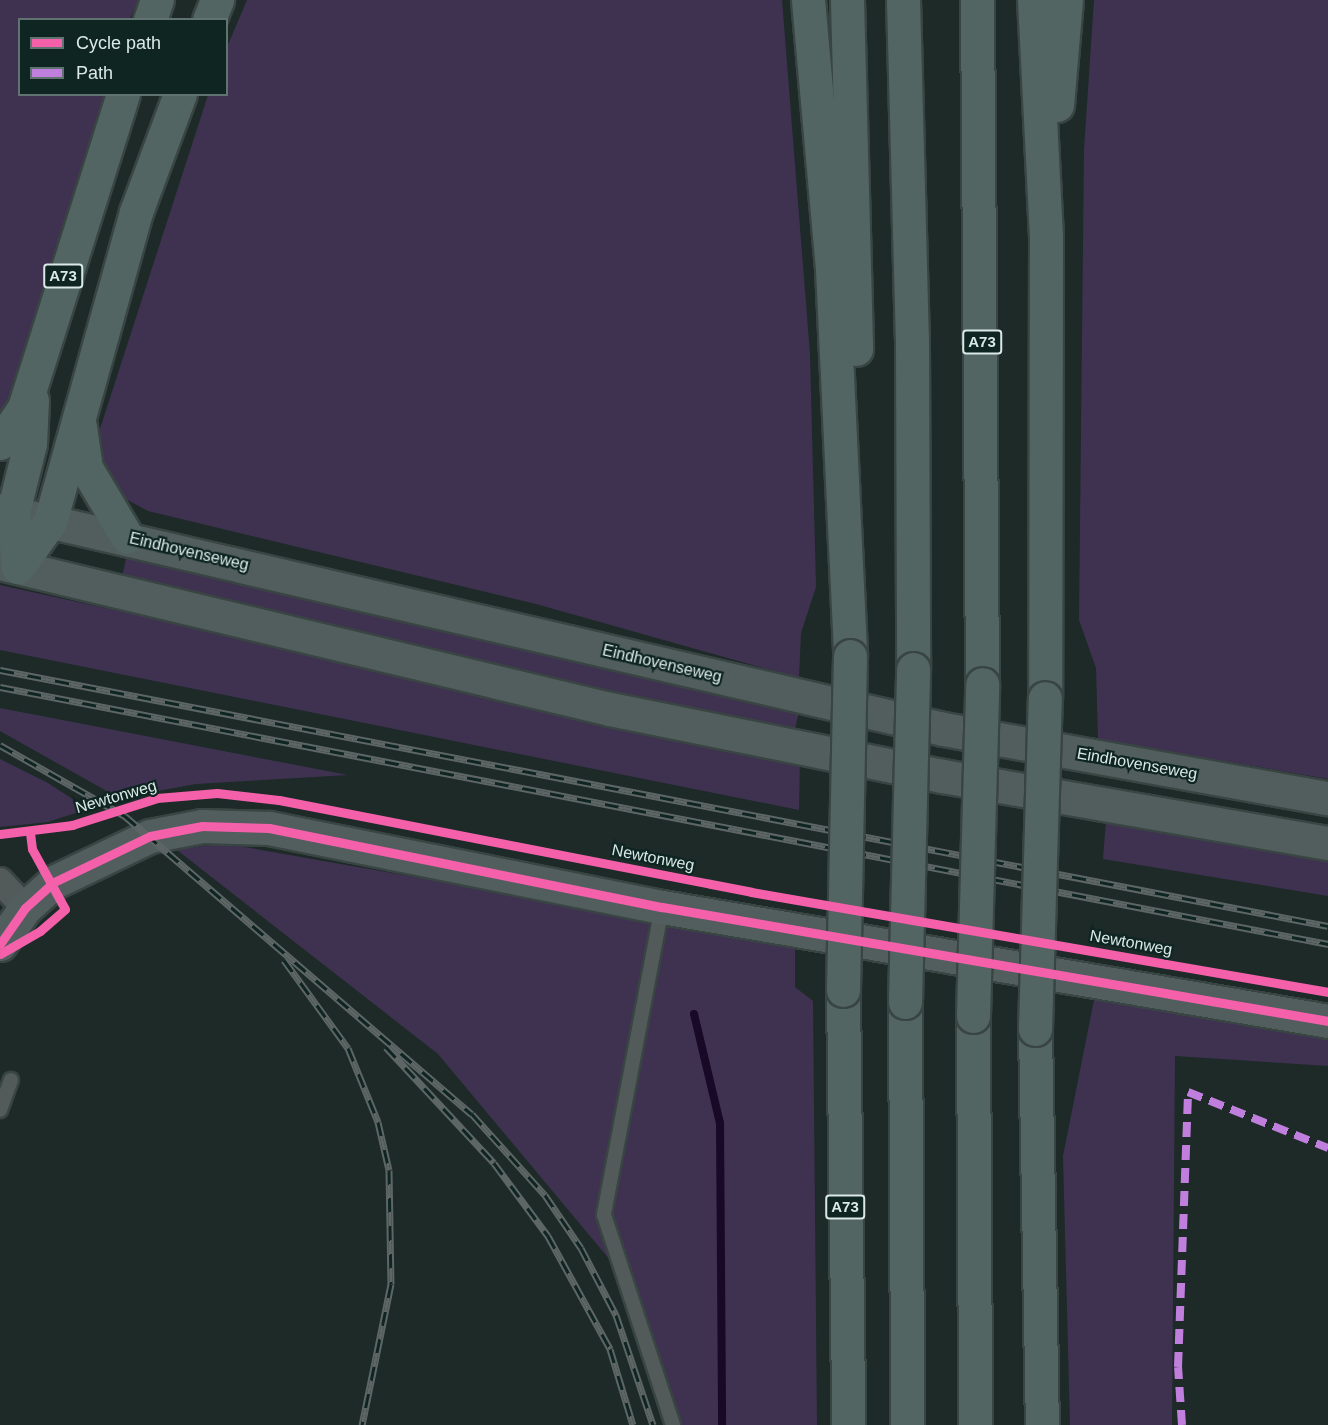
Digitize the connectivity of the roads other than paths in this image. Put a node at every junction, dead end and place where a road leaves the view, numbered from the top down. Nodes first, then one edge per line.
1 (157, 0) edge
2 (217, 0) edge
3 (808, 0) edge
4 (847, 0) edge
5 (903, 0) edge
6 (977, 0) edge
7 (1034, 0) edge
8 (1066, 0) edge
9 (151, 18) edge
10 (210, 18) edge
11 (122, 96) edge
12 (179, 96) edge
13 (1046, 235) junction
14 (32, 381) junction
15 (80, 410) junction
16 (0, 444) edge
17 (6, 511) edge
18 (50, 522) junction
19 (127, 537) junction
20 (9, 565) edge
21 (850, 656) junction
22 (1328, 798) edge
23 (1328, 843) edge
24 (0, 881) edge
25 (662, 907) junction
26 (25, 908) junction
27 (0, 944) edge
28 (1328, 1021) edge
29 (11, 1080) dead end
30 (0, 1110) edge
31 (673, 1425) edge
32 (848, 1425) edge
33 (907, 1425) edge
34 (975, 1425) edge
35 (1042, 1425) edge

1 - 9 highway
2 - 10 highway
3 - 21 highway, A73
4 - 21 highway, A73
5 - 33 highway, bridge
6 - 34 highway, A73, bridge
7 - 13 highway
8 - 13 highway
11 - 14 highway, A73
12 - 15 highway
13 - 35 highway, bridge
14 - 16 highway, A73
14 - 17 highway, A73
15 - 18 highway
15 - 19 highway
17 - 18 main road, Eindhovenseweg
17 - 20 highway, A73
18 - 19 main road, Eindhovenseweg
18 - 20 highway
19 - 22 main road, Eindhovenseweg
20 - 23 main road
21 - 32 highway, A73, bridge
24 - 26 street
25 - 26 main road
25 - 28 main road
25 - 31 lane
26 - 27 main road
29 - 30 lane

